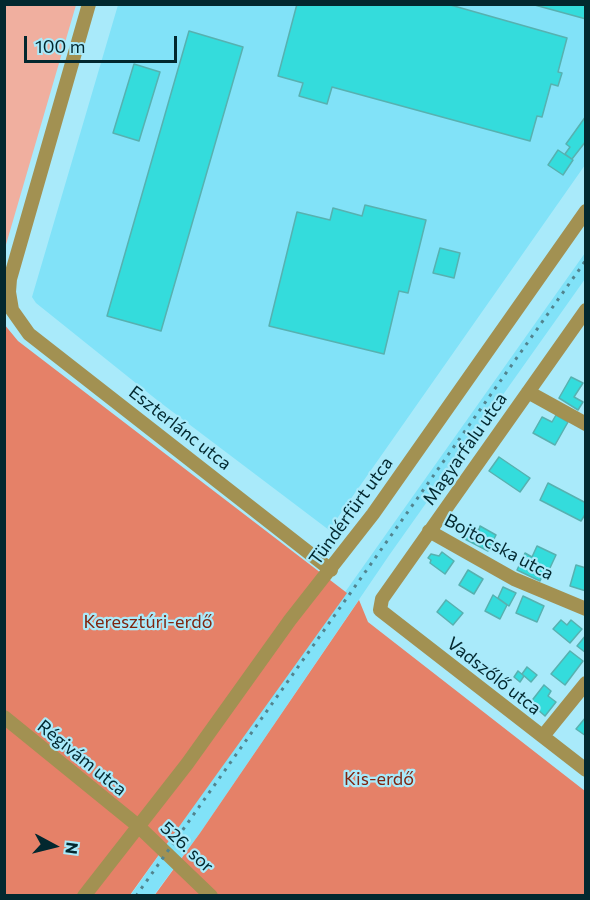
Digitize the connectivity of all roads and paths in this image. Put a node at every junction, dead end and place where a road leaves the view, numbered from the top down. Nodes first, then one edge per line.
1 (89, 4) edge
2 (585, 211) edge
3 (585, 310) edge
4 (528, 392) junction
5 (585, 424) edge
6 (429, 531) junction
7 (331, 570) junction
8 (585, 609) edge
9 (380, 610) joint
10 (585, 683) edge
11 (4, 717) edge
12 (543, 736) junction
13 (585, 770) edge
14 (137, 825) junction
15 (84, 896) edge
16 (211, 896) edge

1 - 7 street, Eszterlánc utca
2 - 7 street, Tündérfürt utca
3 - 4 street, Magyarfalu utca
4 - 5 street
4 - 6 street, Magyarfalu utca
6 - 8 street, Bojtocska utca
6 - 9 street, Magyarfalu utca
7 - 14 street, Tündérfürt utca
9 - 12 street, Vadszőlő utca
10 - 12 street
11 - 14 street, Régivám utca
12 - 13 street, Vadszőlő utca
14 - 15 street, Tündérfürt utca
14 - 16 street, 526. sor

